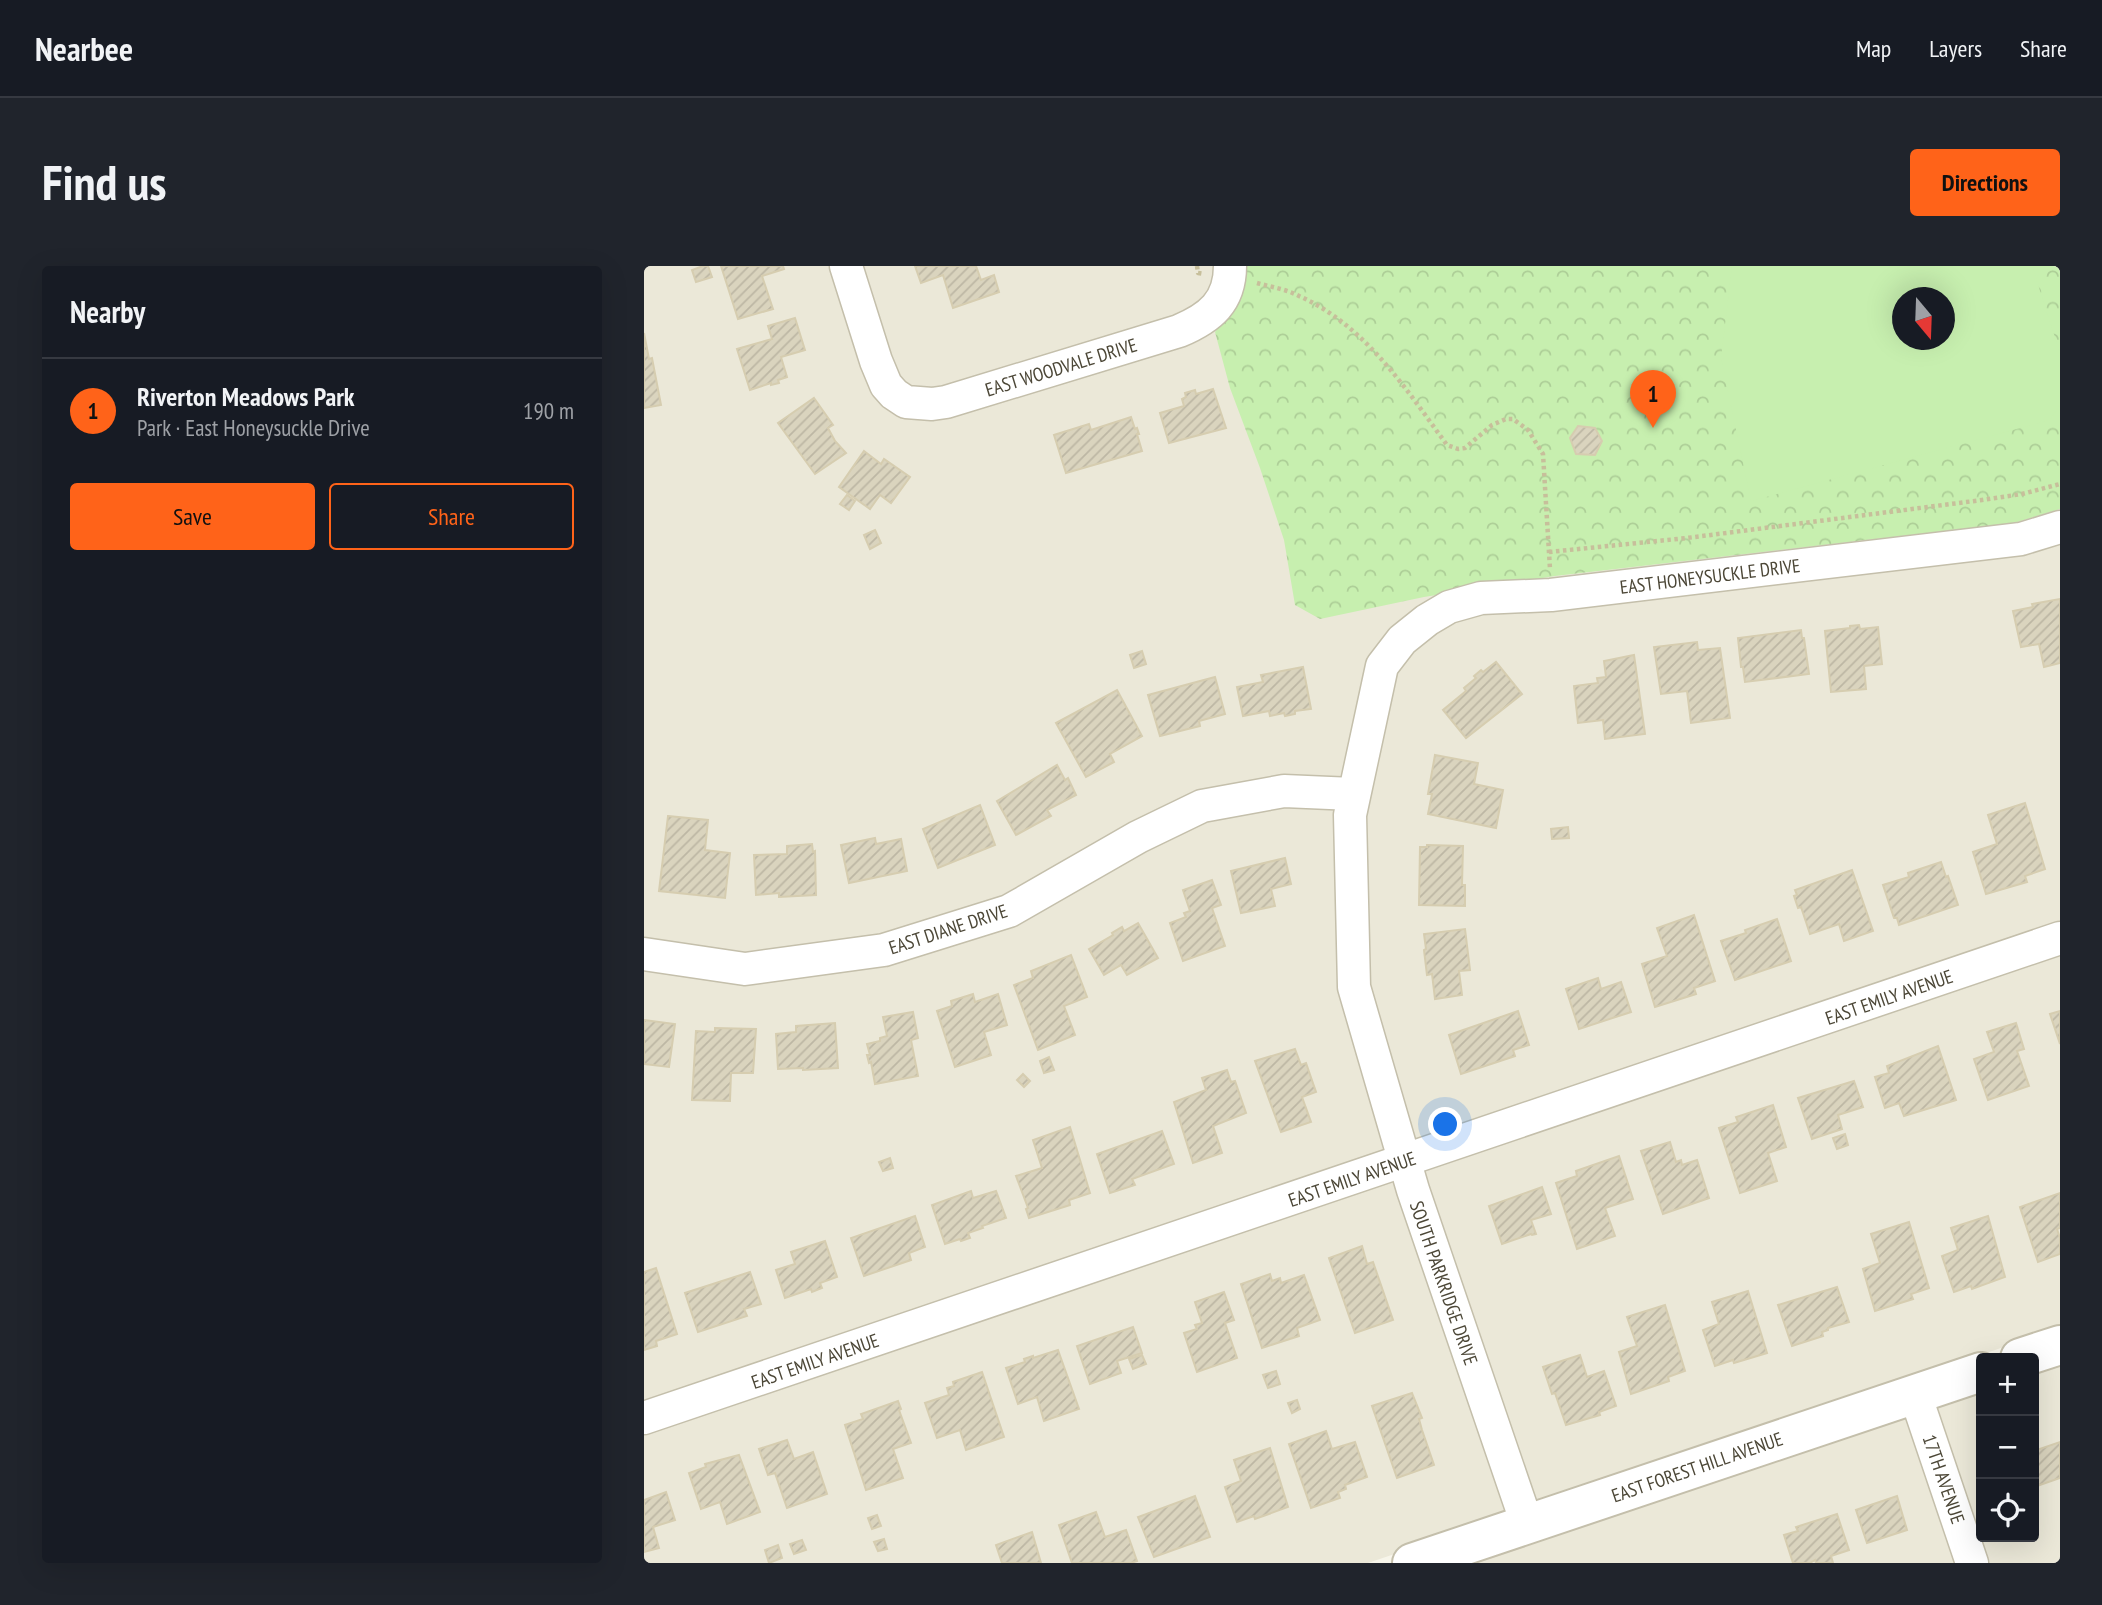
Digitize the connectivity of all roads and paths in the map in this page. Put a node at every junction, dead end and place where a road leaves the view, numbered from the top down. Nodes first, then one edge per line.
1 (846, 266) edge
2 (1230, 266) edge
3 (1264, 285) dead end
4 (2060, 484) edge
5 (2060, 527) edge
6 (1549, 552) junction
7 (1551, 594) junction
8 (1382, 666) joint
9 (1353, 794) junction
10 (2060, 938) edge
11 (644, 954) edge
12 (1404, 1161) junction
13 (2060, 1345) edge
14 (2035, 1353) edge
15 (1976, 1374) edge
16 (1916, 1394) junction
17 (644, 1418) edge
18 (1527, 1524) junction
19 (1412, 1563) edge
20 (1972, 1563) edge

1 - 2 street, EAST WOODVALE DRIVE
3 - 6 path
4 - 6 path
5 - 7 street, EAST HONEYSUCKLE DRIVE
6 - 7 path
7 - 8 street, EAST HONEYSUCKLE DRIVE
8 - 9 street, SOUTH PARKRIDGE DRIVE
9 - 11 street, EAST DIANE DRIVE
9 - 12 street, SOUTH PARKRIDGE DRIVE
10 - 12 street, EAST EMILY AVENUE
12 - 17 street, EAST EMILY AVENUE
12 - 18 street, SOUTH PARKRIDGE DRIVE
13 - 14 street
15 - 16 street, EAST FOREST HILL AVENUE
16 - 18 street, EAST FOREST HILL AVENUE
16 - 20 street, 17TH AVENUE
18 - 19 street, EAST FOREST HILL AVENUE

